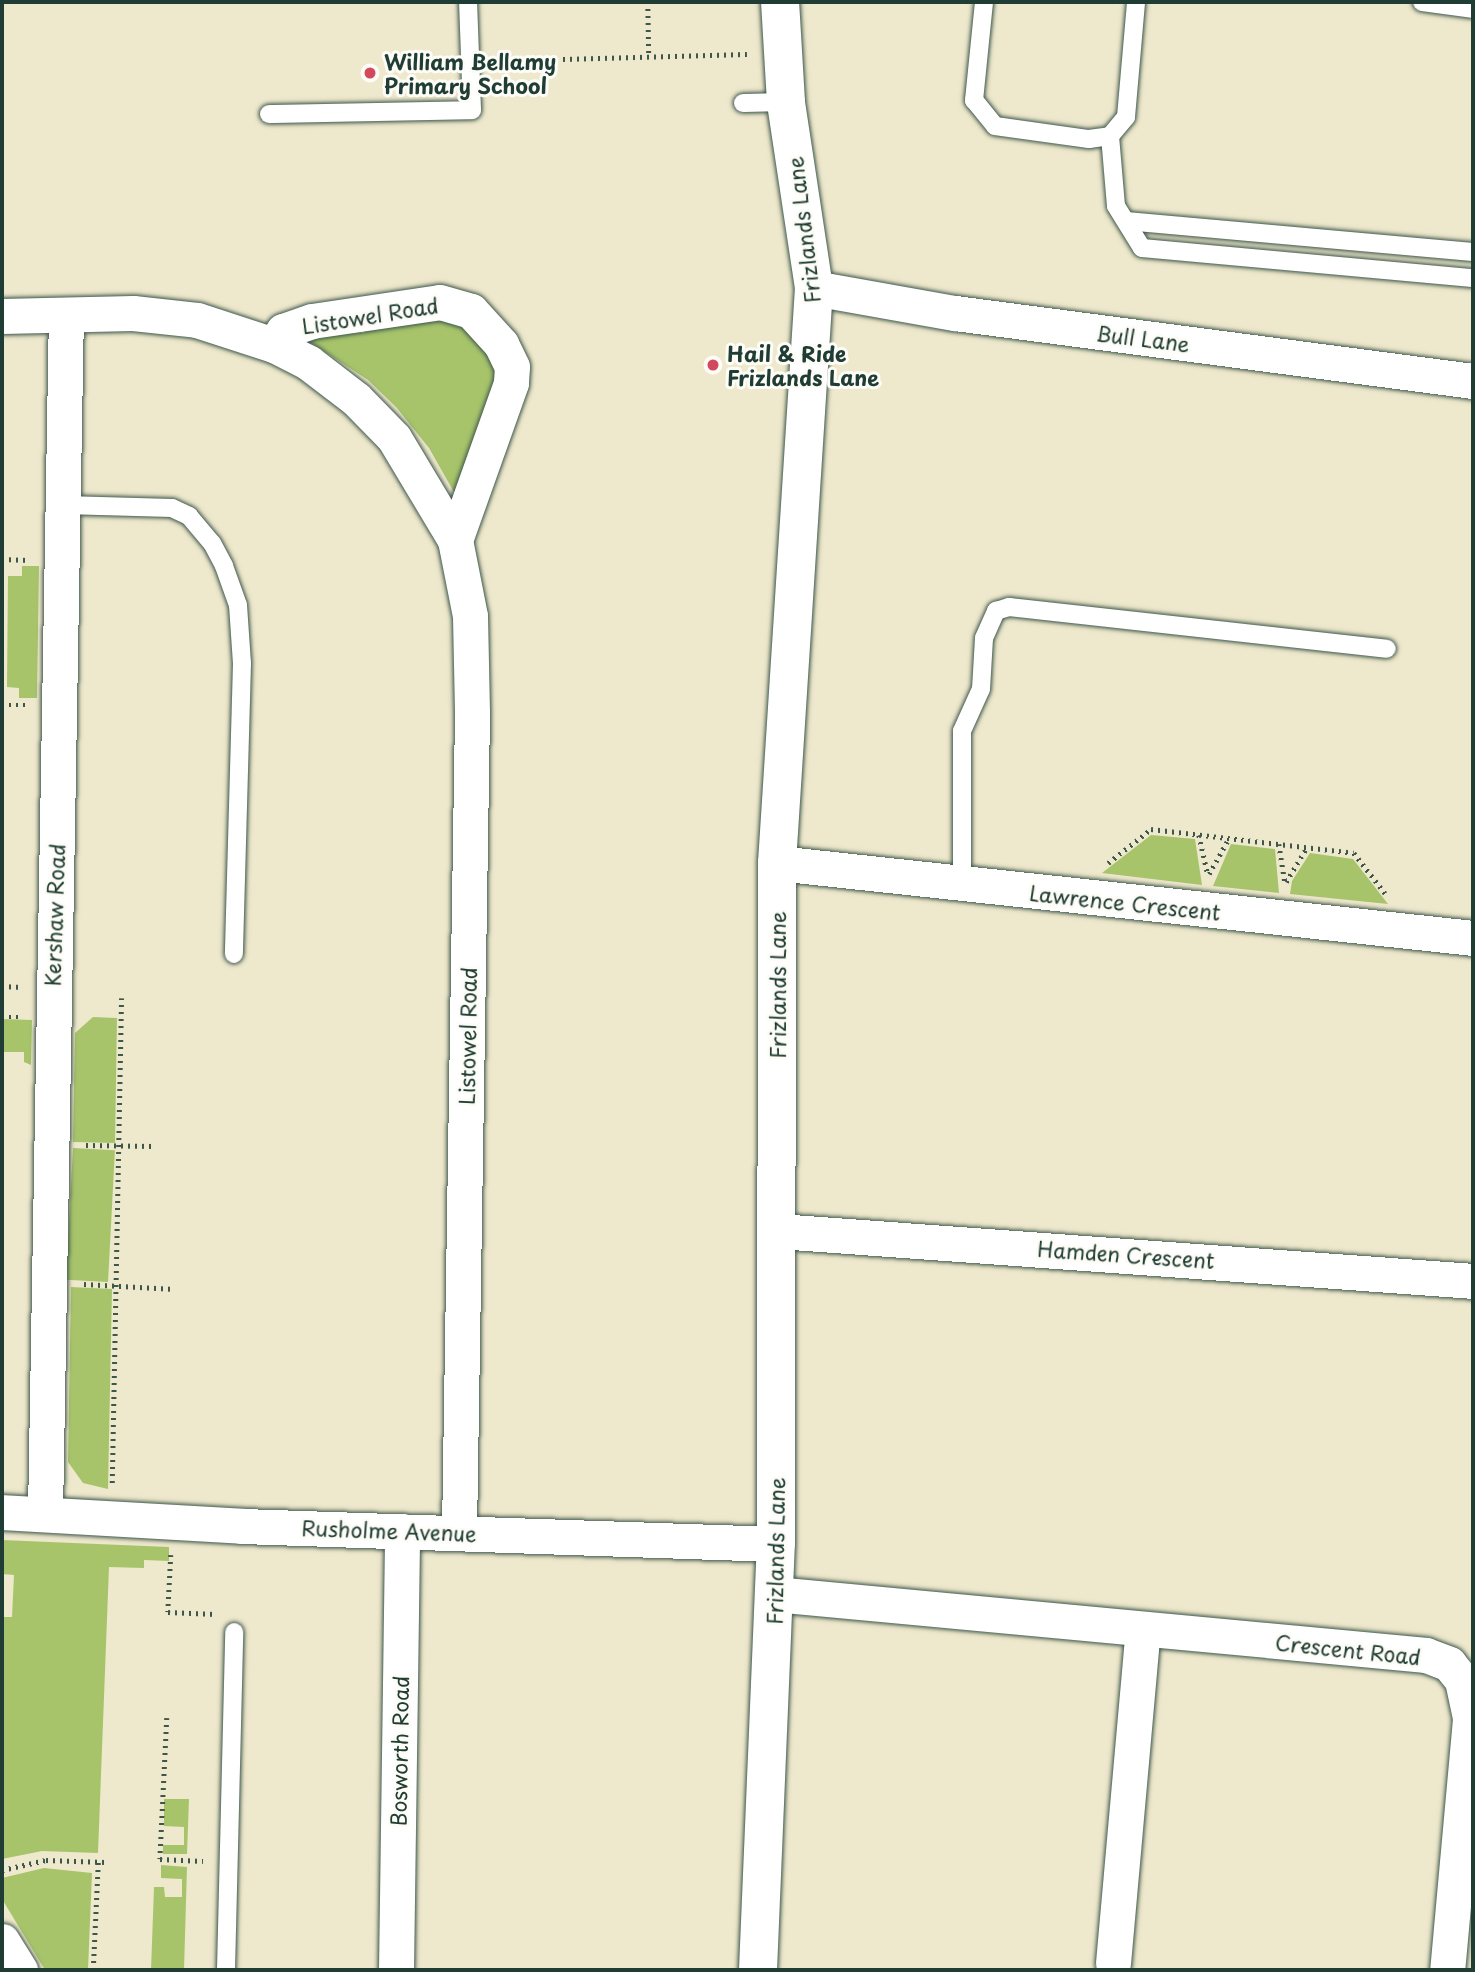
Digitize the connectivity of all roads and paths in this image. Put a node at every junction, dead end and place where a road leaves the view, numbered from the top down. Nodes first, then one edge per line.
1 (468, 2) edge
2 (648, 2) edge
3 (780, 2) edge
4 (984, 2) edge
5 (1136, 2) edge
6 (1422, 2) edge
7 (1473, 9) edge
8 (755, 54) dead end
9 (649, 57) junction
10 (470, 62) junction
11 (786, 102) junction
12 (743, 103) dead end
13 (269, 114) dead end
14 (1110, 136) junction
15 (1126, 221) junction
16 (1473, 252) edge
17 (1473, 278) edge
18 (814, 288) junction
19 (66, 315) junction
20 (2, 316) edge
21 (274, 345) junction
22 (1473, 381) edge
23 (64, 505) junction
24 (455, 540) junction
25 (1387, 649) dead end
26 (1229, 838) junction
27 (1307, 847) junction
28 (777, 863) junction
29 (1208, 875) dead end
30 (1286, 882) dead end
31 (962, 884) junction
32 (1066, 896) junction
33 (1416, 932) junction
34 (1473, 938) edge
35 (234, 954) dead end
36 (121, 998) dead end
37 (80, 1145) dead end
38 (118, 1146) junction
39 (153, 1146) dead end
40 (778, 1231) junction
41 (1473, 1281) edge
42 (78, 1284) dead end
43 (116, 1286) junction
44 (175, 1289) dead end
45 (112, 1493) dead end
46 (2, 1512) edge
47 (45, 1514) junction
48 (172, 1523) junction
49 (402, 1531) junction
50 (460, 1533) junction
51 (776, 1544) junction
52 (775, 1594) junction
53 (1143, 1630) junction
54 (234, 1632) joint
55 (1469, 1688) edge
56 (167, 1718) dead end
57 (98, 1862) junction
58 (105, 1862) dead end
59 (228, 1863) junction
60 (2, 1870) edge
61 (2, 1941) edge
62 (1113, 1963) dead end
63 (20, 1970) edge
64 (93, 1970) edge
65 (226, 1970) edge
66 (396, 1970) edge
67 (758, 1970) edge
68 (1447, 1970) edge

1 - 10 lane
2 - 9 path
3 - 11 street, Frizlands Lane
4 - 14 lane
5 - 14 lane
6 - 7 lane
8 - 9 path
9 - 10 path
10 - 13 lane
11 - 12 lane
11 - 18 street, Frizlands Lane
14 - 15 lane
15 - 16 lane
15 - 17 lane
18 - 22 street, Bull Lane
18 - 28 street, Frizlands Lane
19 - 20 street, Listowel Road
19 - 21 street, Listowel Road
19 - 23 street, Kershaw Road
21 - 24 street, Listowel Road
21 - 24 street, Listowel Road
23 - 35 lane
23 - 47 street, Kershaw Road
24 - 50 street, Listowel Road
25 - 31 lane
26 - 27 path
26 - 29 path
26 - 32 path
27 - 30 path
27 - 33 path
28 - 31 street, Lawrence Crescent
28 - 40 street, Frizlands Lane
31 - 32 street, Lawrence Crescent
32 - 33 street, Lawrence Crescent
33 - 34 street, Lawrence Crescent
36 - 38 path
37 - 38 path
38 - 39 path
38 - 43 path
40 - 41 street, Hamden Crescent
40 - 51 street, Frizlands Lane
42 - 43 path
43 - 44 path
43 - 45 path
46 - 47 street, Rusholme Avenue
47 - 48 street, Rusholme Avenue
48 - 49 street, Rusholme Avenue
48 - 54 path
49 - 50 street, Rusholme Avenue
49 - 66 street, Bosworth Road
50 - 51 street, Rusholme Avenue
51 - 52 street, Frizlands Lane
52 - 53 street, Crescent Road
52 - 67 street, Frizlands Lane
53 - 55 street, Crescent Road
53 - 62 street
54 - 59 lane
55 - 68 street, Crescent Road
56 - 59 path
57 - 58 path
57 - 60 path
57 - 64 path
59 - 65 lane
61 - 63 street

